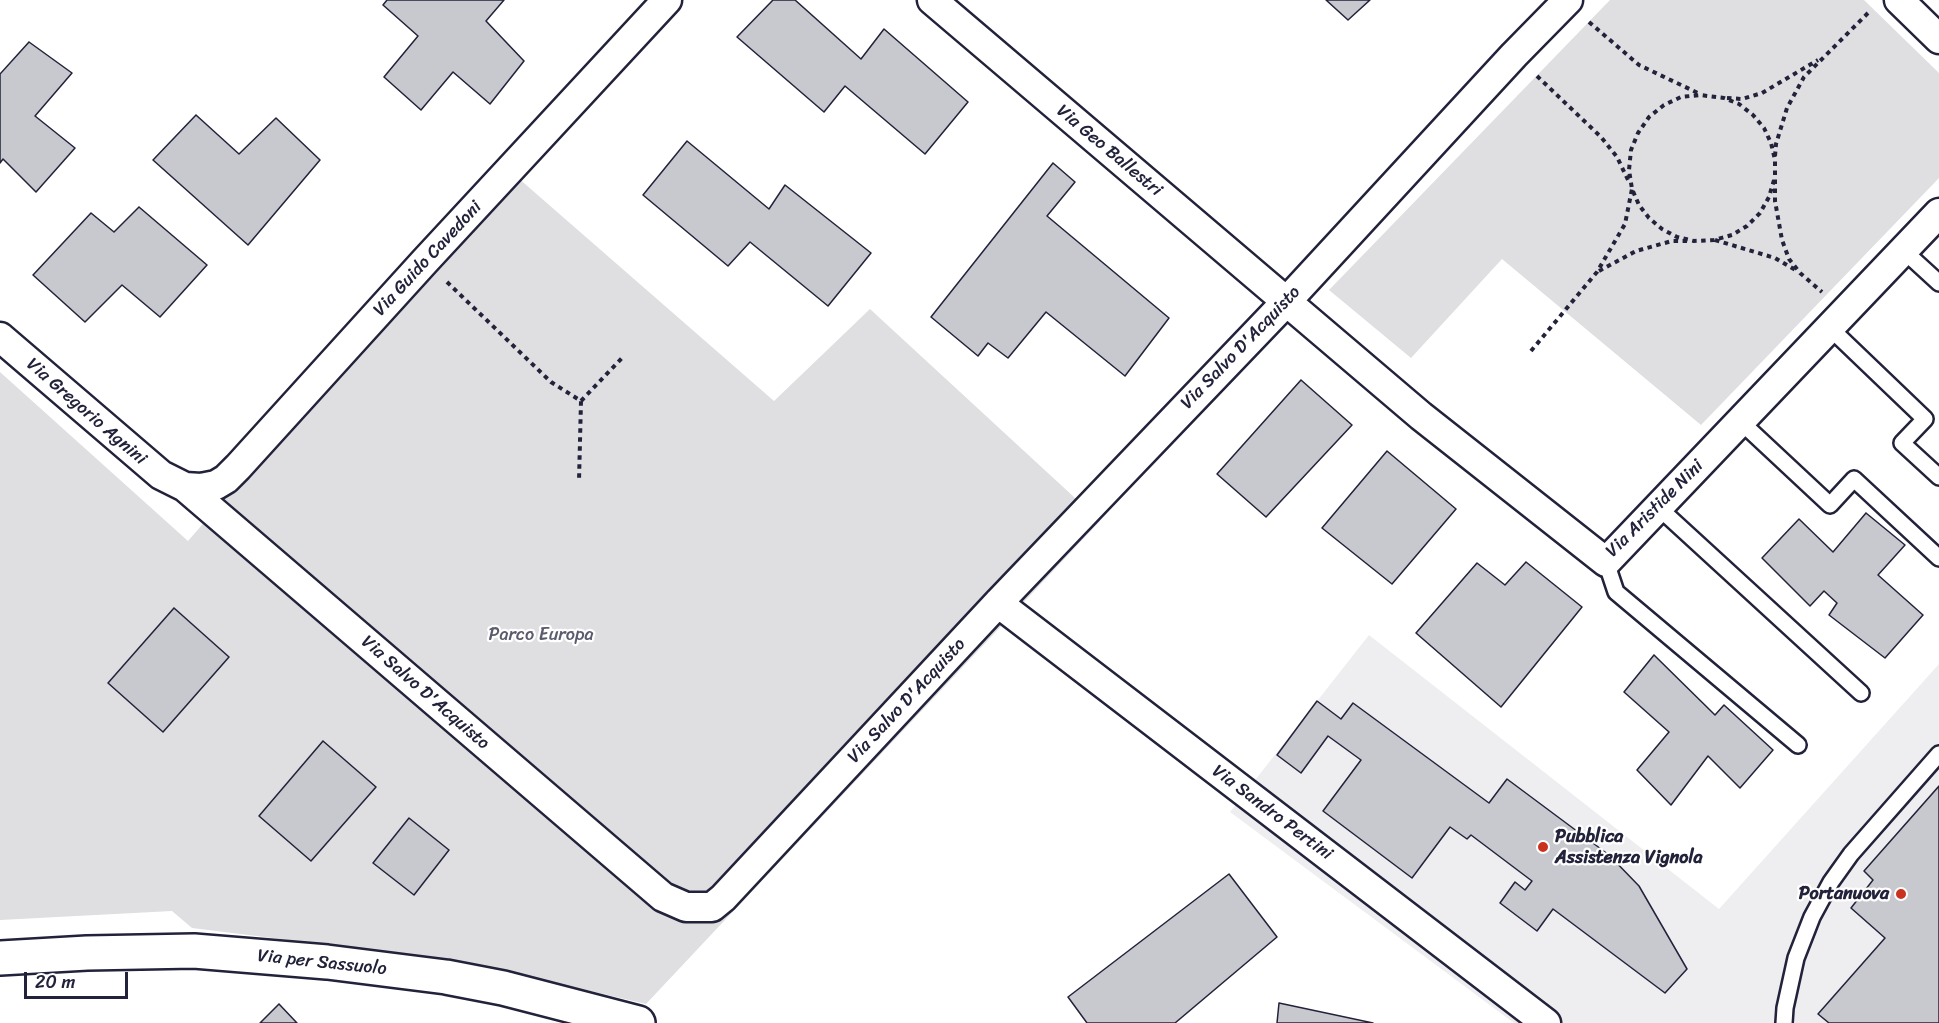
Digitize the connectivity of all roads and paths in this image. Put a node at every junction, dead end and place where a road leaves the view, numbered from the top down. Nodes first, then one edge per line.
1 (667, 0) edge
2 (933, 0) edge
3 (1567, 1) edge
4 (1886, 4) edge
5 (1939, 39) edge
6 (1514, 55) junction
7 (1824, 55) junction
8 (1700, 94) junction
9 (1724, 98) junction
10 (1775, 160) junction
11 (1774, 180) junction
12 (1632, 189) junction
13 (1939, 213) edge
14 (1714, 240) junction
15 (1694, 241) junction
16 (1903, 250) junction
17 (425, 261) junction
18 (1597, 272) junction
19 (1800, 273) junction
20 (1939, 283) edge
21 (1286, 302) junction
22 (1836, 320) junction
23 (0, 337) edge
24 (1531, 351) dead end
25 (624, 357) dead end
26 (581, 401) junction
27 (1740, 422) junction
28 (1939, 477) edge
29 (579, 481) dead end
30 (180, 485) junction
31 (1658, 507) junction
32 (1939, 558) edge
33 (1606, 562) junction
34 (998, 603) junction
35 (1861, 693) dead end
36 (1798, 745) dead end
37 (1939, 754) edge
38 (0, 958) edge
39 (638, 1023) edge
40 (1546, 1023) edge
41 (1784, 1023) edge

1 - 17 street, Via Guido Cavedoni
2 - 21 street, Via Geo Ballestri
3 - 6 street, Via Salvo D'Acquisto
3 - 8 path
4 - 5 street
4 - 7 path
6 - 12 path
6 - 21 street, Via Salvo D'Acquisto
7 - 9 path
7 - 10 path
8 - 9 path
8 - 12 path
9 - 10 path
10 - 11 path
11 - 14 path
11 - 19 path
12 - 15 path
12 - 18 path
13 - 16 street, Via Aristide Nini
14 - 15 path
14 - 19 path
15 - 18 path
16 - 20 lane
16 - 22 street, Via Aristide Nini
17 - 26 path
17 - 30 street, Via Guido Cavedoni
18 - 24 path
19 - 22 path
21 - 33 street, Via Aristide Nini
21 - 34 street, Via Salvo D'Acquisto
22 - 27 street, Via Aristide Nini
22 - 28 lane
23 - 30 street, Via Gregorio Agnini
25 - 26 path
26 - 29 path
27 - 31 street, Via Aristide Nini
27 - 32 lane
30 - 34 street, Via Salvo D'Acquisto
31 - 33 street, Via Aristide Nini
31 - 35 lane
33 - 36 lane
34 - 40 street, Via Sandro Pertini
37 - 41 lane
38 - 39 main road, Via per Sassuolo

